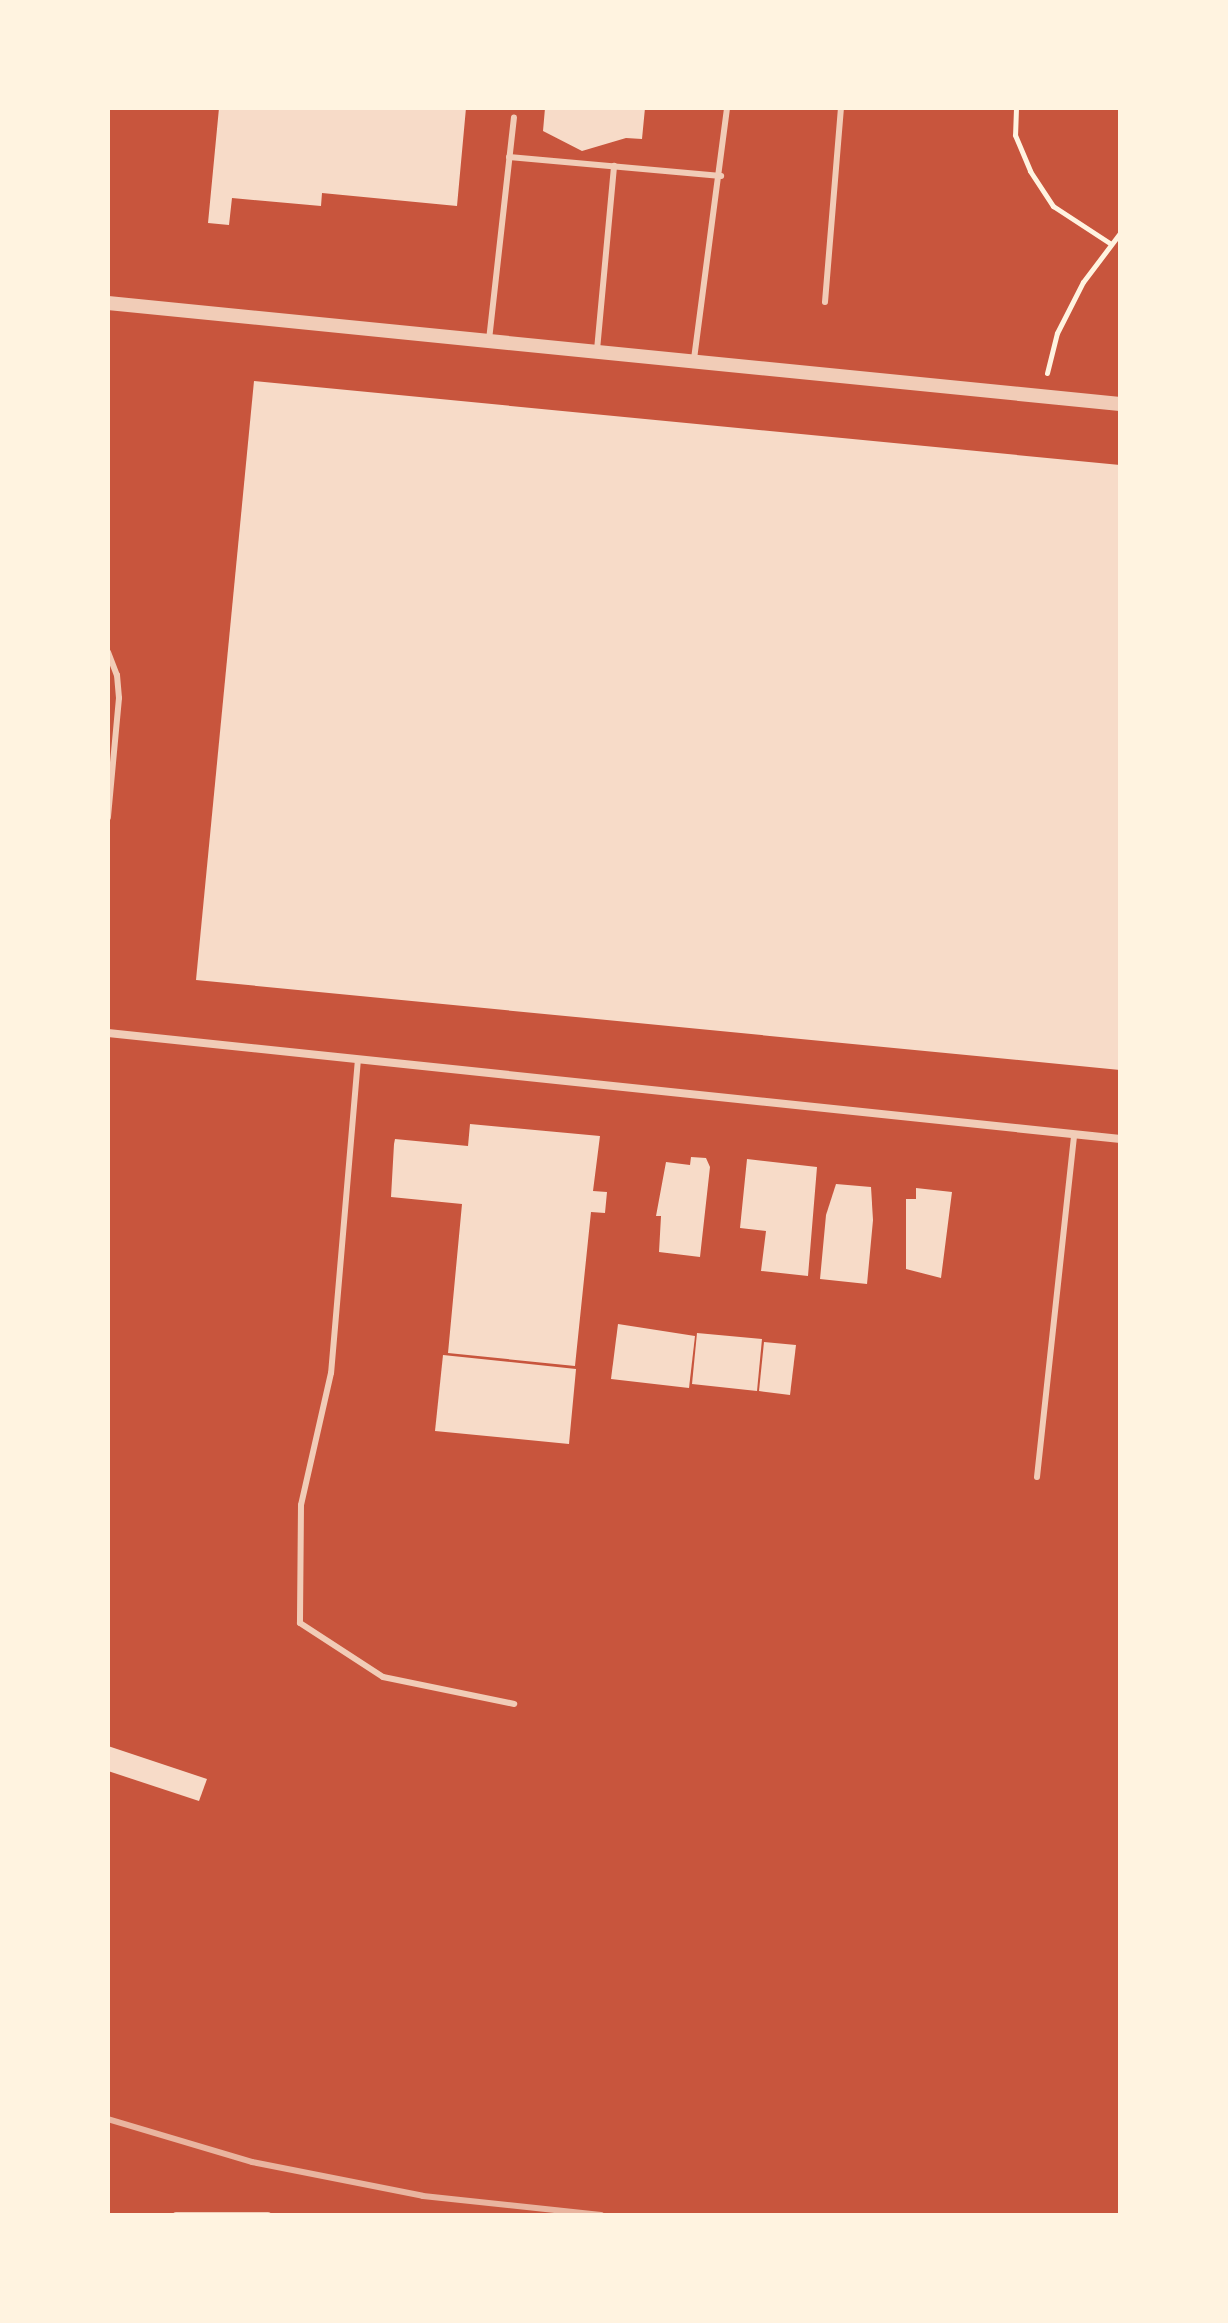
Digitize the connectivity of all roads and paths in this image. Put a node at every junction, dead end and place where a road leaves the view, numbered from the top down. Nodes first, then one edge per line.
1 (727, 108) edge
2 (841, 108) edge
3 (1016, 108) edge
4 (514, 117) dead end
5 (509, 157) junction
6 (614, 166) junction
7 (721, 176) junction
8 (1120, 233) edge
9 (1111, 244) junction
10 (825, 302) dead end
11 (108, 303) edge
12 (489, 340) junction
13 (597, 350) junction
14 (694, 359) junction
15 (1043, 393) junction
16 (1120, 404) edge
17 (108, 652) edge
18 (108, 817) edge
19 (108, 1033) edge
20 (358, 1059) junction
21 (1074, 1134) junction
22 (1120, 1139) edge
23 (1037, 1477) dead end
24 (514, 1704) dead end
25 (176, 2215) edge
26 (268, 2215) edge

1 - 7 lane
2 - 10 lane
3 - 9 path
4 - 5 lane
5 - 6 lane
5 - 12 lane
6 - 7 lane
6 - 13 lane
7 - 14 lane
8 - 9 path
9 - 15 path
11 - 12 street
12 - 13 street
13 - 14 street
14 - 15 street
15 - 16 street
17 - 18 lane
19 - 20 street
20 - 21 street
20 - 24 lane
21 - 22 street
21 - 23 lane
25 - 26 lane

